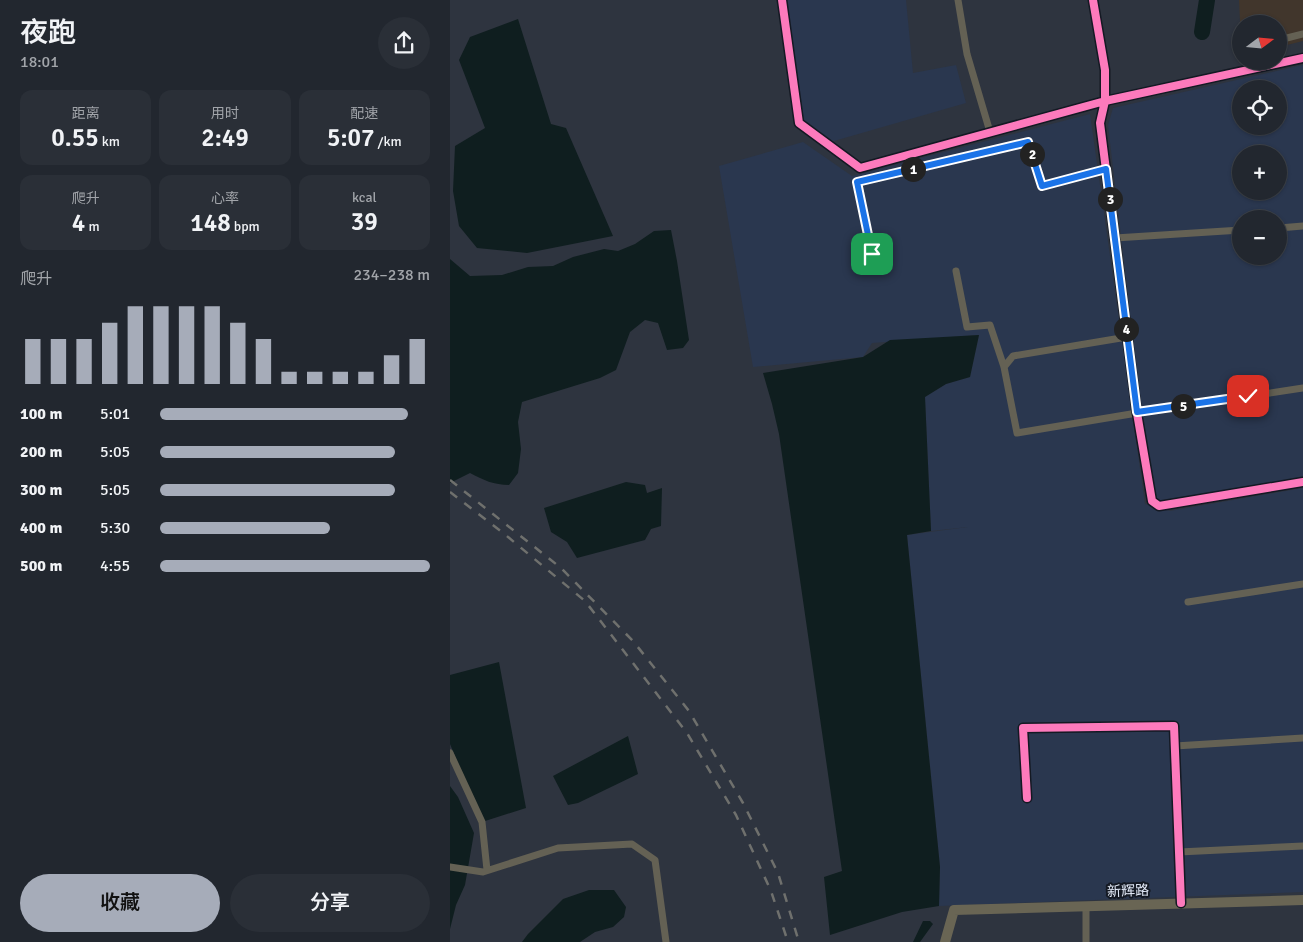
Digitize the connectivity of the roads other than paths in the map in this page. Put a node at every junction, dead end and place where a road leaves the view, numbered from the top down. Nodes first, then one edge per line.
1 (782, 0) edge
2 (958, 0) edge
3 (1093, 0) edge
4 (1303, 34) edge
5 (1288, 38) edge
6 (1303, 58) edge
7 (1288, 60) edge
8 (1237, 70) edge
9 (1105, 101) junction
10 (990, 132) junction
11 (1106, 169) junction
12 (1303, 226) edge
13 (1287, 227) edge
14 (1232, 231) edge
15 (1115, 238) junction
16 (872, 254) dead end
17 (956, 271) dead end
18 (1127, 337) junction
19 (1004, 367) junction
20 (1303, 388) edge
21 (1137, 412) junction
22 (1303, 482) edge
23 (1303, 584) edge
24 (1188, 602) dead end
25 (1303, 738) edge
26 (1175, 746) junction
27 (450, 753) edge
28 (1027, 798) dead end
29 (1303, 846) edge
30 (1179, 852) junction
31 (450, 867) edge
32 (487, 870) junction
33 (1303, 900) edge
34 (1181, 903) junction
35 (1086, 906) junction
36 (666, 942) edge
37 (945, 942) edge
38 (1086, 942) edge

1 - 10 street
2 - 10 street
3 - 9 street
4 - 5 street
6 - 7 street
8 - 9 street
9 - 10 street
9 - 11 street
11 - 15 street
11 - 16 street
12 - 13 street
14 - 15 street
15 - 18 street
17 - 19 street
18 - 19 street
18 - 21 street
19 - 21 street
20 - 21 street
21 - 22 street
23 - 24 street
25 - 26 street
26 - 28 street
26 - 30 street
27 - 32 street
29 - 30 street
30 - 34 street
31 - 32 street
32 - 36 street
33 - 34 street, 新辉路
34 - 35 street, 新辉路
35 - 37 street, 新辉路
35 - 38 street

